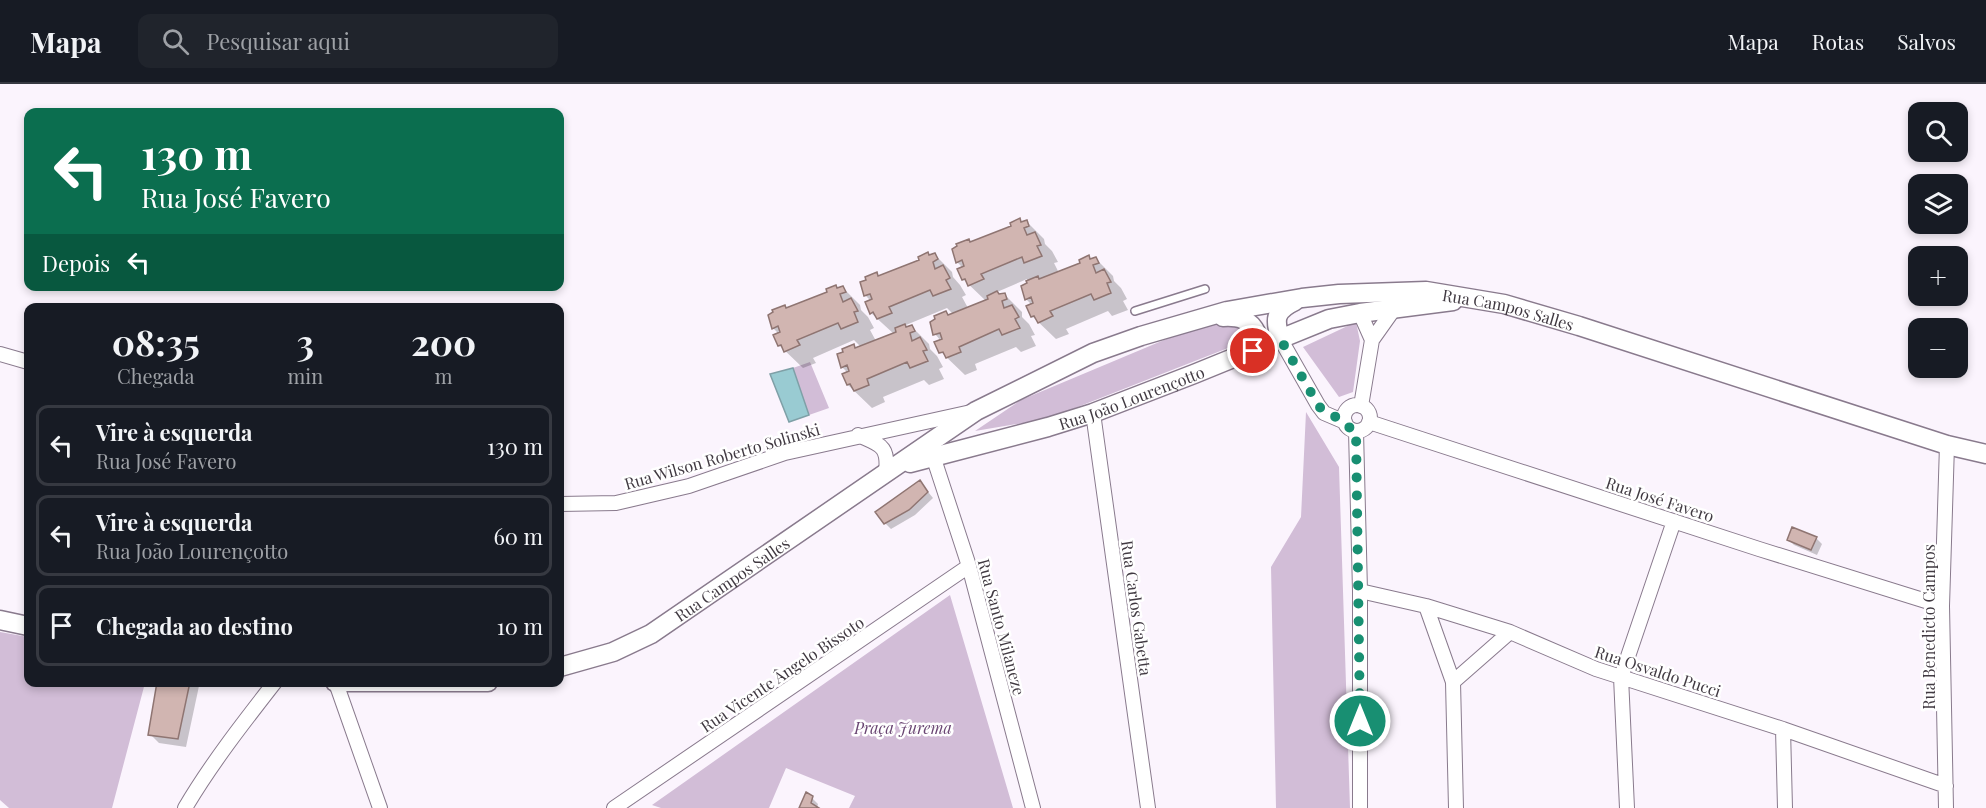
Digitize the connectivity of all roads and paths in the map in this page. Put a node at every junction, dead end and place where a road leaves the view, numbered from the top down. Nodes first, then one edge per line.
1 (1205, 289) dead end
2 (1339, 294) junction
3 (1302, 298) junction
4 (1471, 299) junction
5 (1394, 309) junction
6 (1135, 311) dead end
7 (1360, 313) junction
8 (1200, 318) junction
9 (1281, 340) junction
10 (1372, 340) junction
11 (1253, 351) junction
12 (0, 354) edge
13 (24, 361) edge
14 (1027, 385) junction
15 (1361, 406) junction
16 (976, 411) junction
17 (1093, 413) junction
18 (1345, 422) junction
19 (1369, 422) junction
20 (1356, 431) junction
21 (858, 435) junction
22 (1947, 445) junction
23 (1986, 454) edge
24 (933, 456) junction
25 (890, 470) junction
26 (564, 504) edge
27 (1674, 521) junction
28 (969, 567) junction
29 (1360, 591) junction
30 (1426, 606) junction
31 (1942, 606) junction
32 (0, 620) edge
33 (24, 625) edge
34 (1510, 632) junction
35 (564, 666) edge
36 (1622, 677) junction
37 (1453, 682) junction
38 (271, 687) edge
39 (336, 687) edge
40 (1783, 729) junction
41 (1946, 786) junction
42 (185, 808) edge
43 (380, 808) edge
44 (614, 808) edge
45 (1033, 808) edge
46 (1148, 808) edge
47 (1360, 808) edge
48 (1456, 808) edge
49 (1627, 808) edge
50 (1785, 808) edge
51 (1946, 808) edge

1 - 6 lane
2 - 3 main road, Rua Campos Salles
2 - 4 main road, Rua Campos Salles
2 - 7 main road
3 - 8 main road, Rua Campos Salles
3 - 9 main road
4 - 5 main road, Rua João Lourençotto
4 - 22 main road, Rua Campos Salles
5 - 7 main road, Rua João Lourençotto
5 - 10 street
7 - 9 main road, Rua João Lourençotto
7 - 10 street
8 - 11 main road
8 - 14 main road, Rua Campos Salles
9 - 11 main road, Rua João Lourençotto
9 - 18 street
10 - 15 street
11 - 17 main road, Rua João Lourençotto
12 - 13 street
14 - 16 main road, Rua Campos Salles
14 - 24 main road, Rua Campos Salles
15 - 18 street
15 - 19 street
16 - 21 street, Rua Wilson Roberto Solinski
16 - 25 main road, Rua Campos Salles
17 - 24 main road, Rua João Lourençotto
17 - 46 street, Rua Carlos Gabetta
18 - 20 street
19 - 20 street
19 - 27 street, Rua José Favero
20 - 29 street
21 - 25 street
21 - 26 street, Rua Wilson Roberto Solinski
22 - 23 main road, Rua Campos Salles
22 - 31 street, Rua Benedicto Campos
24 - 25 main road, Rua João Lourençotto
24 - 28 street, Rua Santo Milaneze
25 - 35 main road, Rua Campos Salles
27 - 31 street, Rua José Favero
27 - 36 street
28 - 44 street, Rua Vicente Ângelo Bissoto
28 - 45 street, Rua Santo Milaneze
29 - 30 street, Rua Osvaldo Pucci
29 - 47 street
30 - 34 street, Rua Osvaldo Pucci
30 - 37 street
31 - 41 street, Rua Benedicto Campos
32 - 33 main road
34 - 36 street, Rua Osvaldo Pucci
34 - 37 street
36 - 40 street, Rua Osvaldo Pucci
36 - 49 street
37 - 48 street
38 - 42 street
39 - 43 street
40 - 41 street, Rua Osvaldo Pucci
40 - 50 street
41 - 51 street, Rua Benedicto Campos

